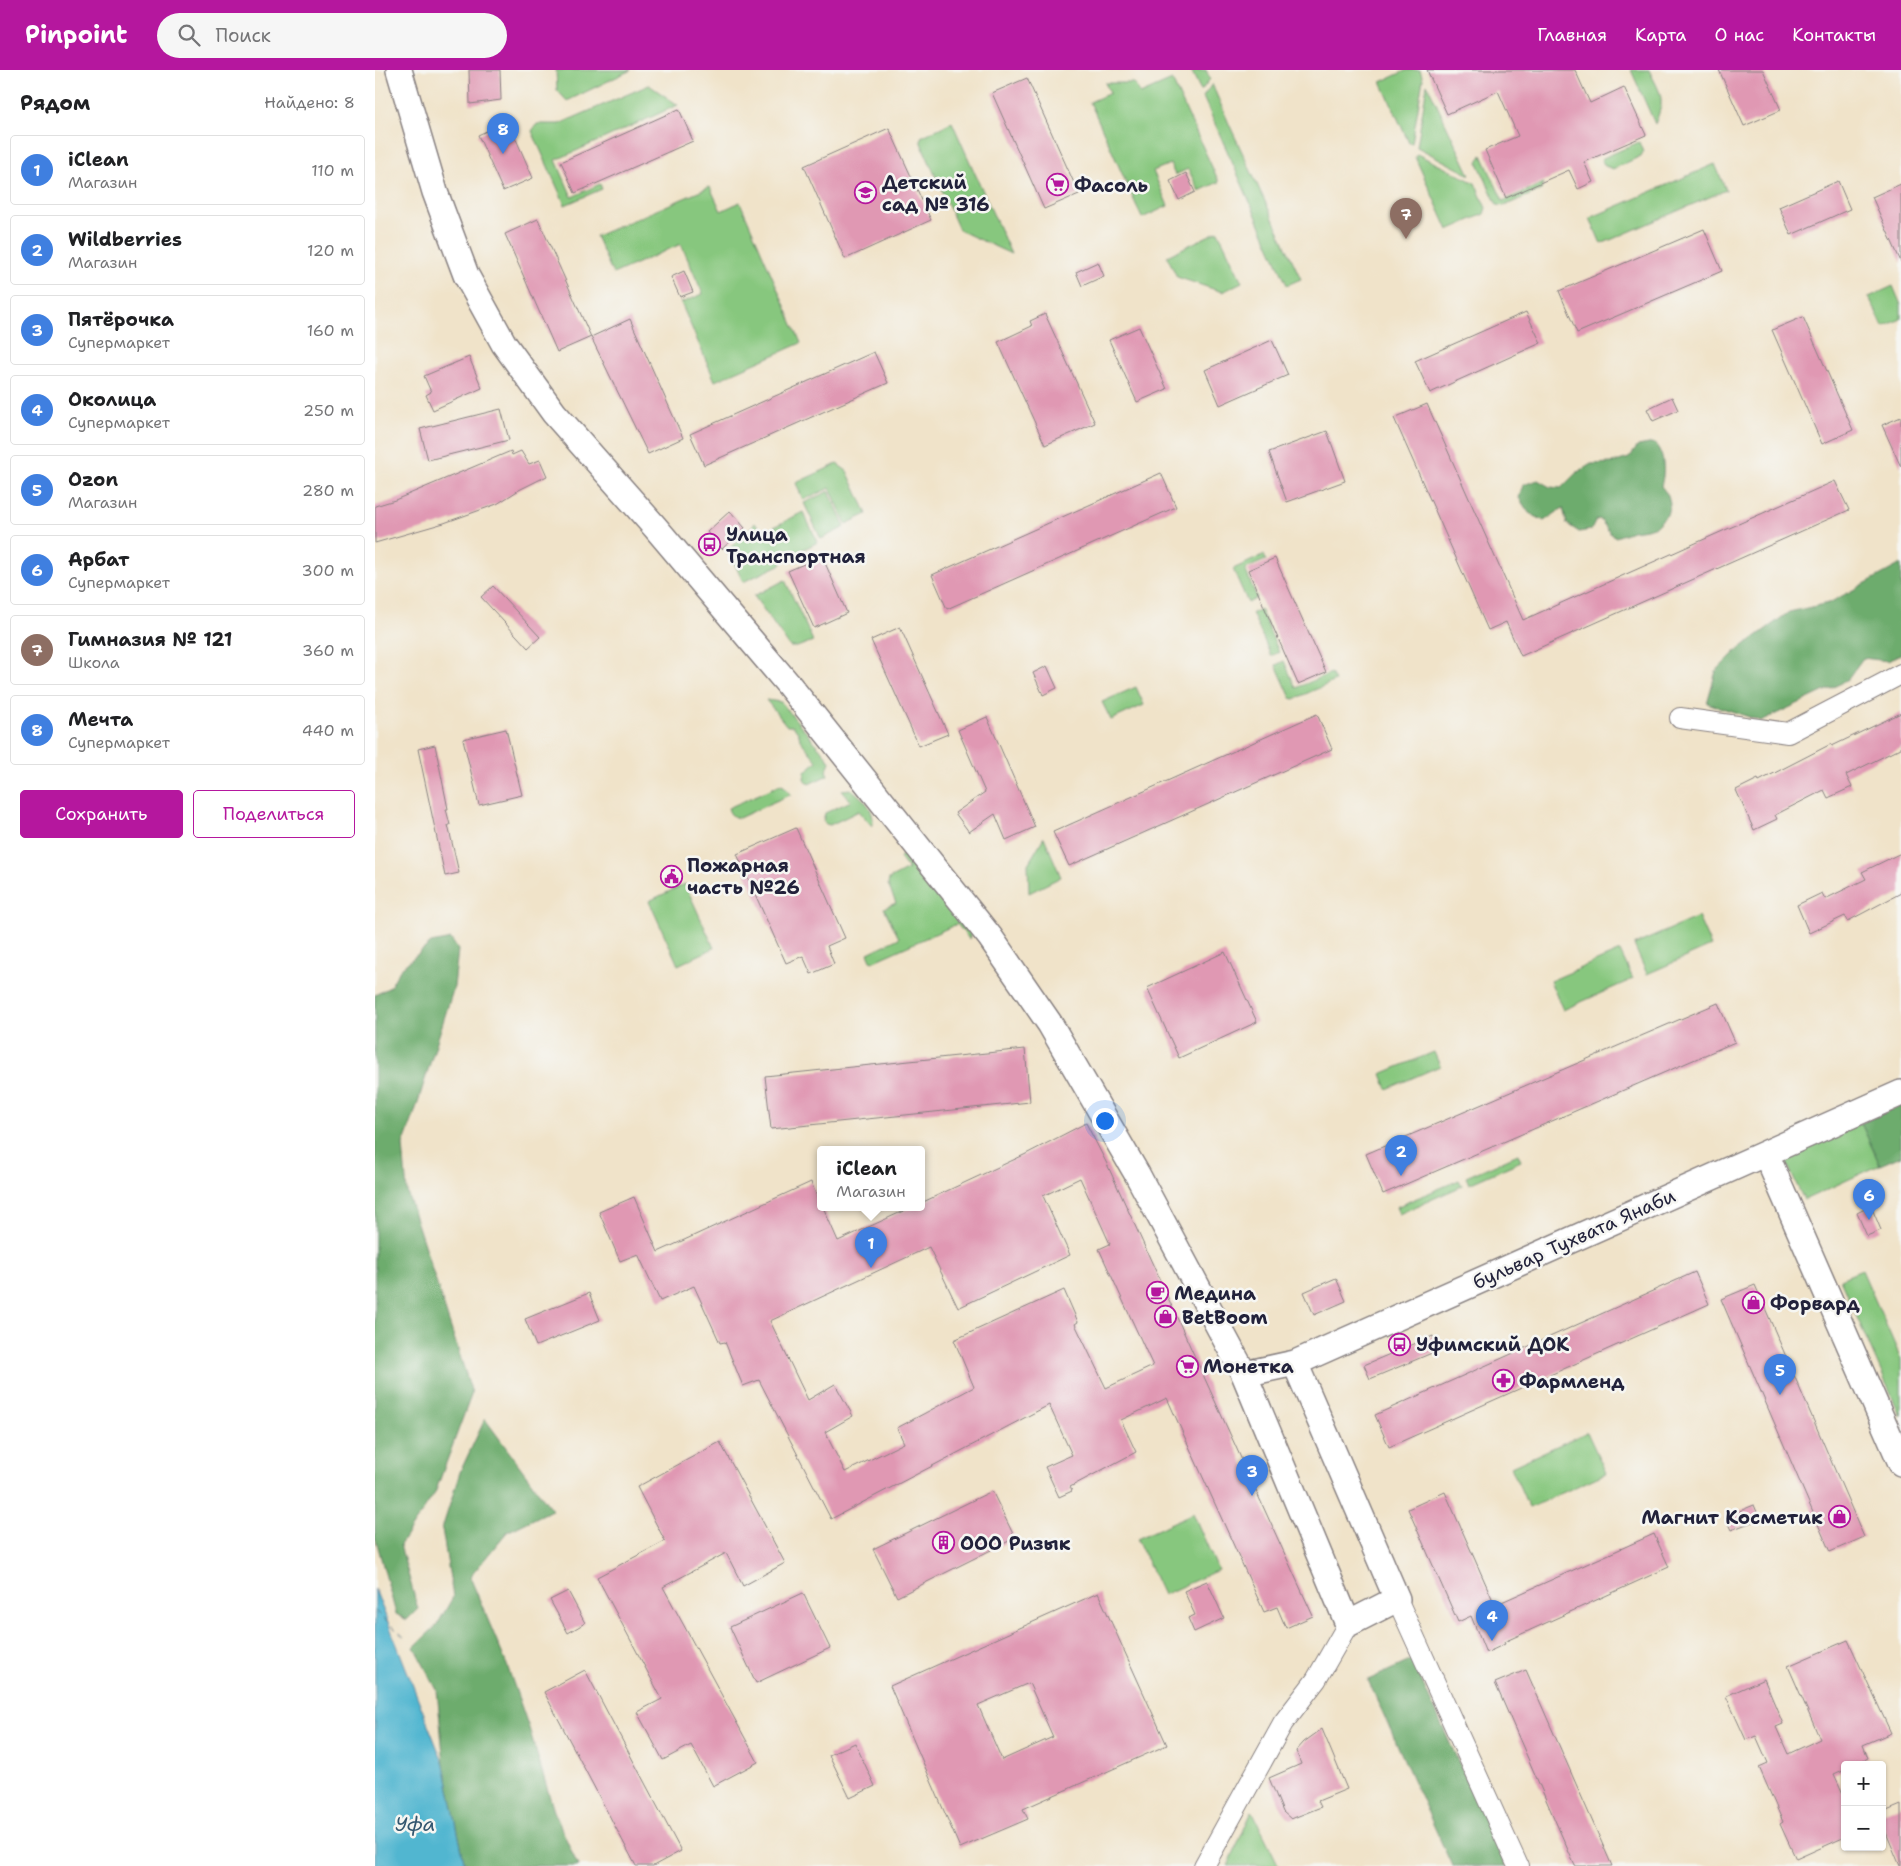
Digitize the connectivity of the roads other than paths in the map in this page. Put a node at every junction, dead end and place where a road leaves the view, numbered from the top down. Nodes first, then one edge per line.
1 (399, 70) edge
2 (1901, 674) edge
3 (1680, 718) dead end
4 (1901, 1093) edge
5 (1766, 1154) junction
6 (1295, 1363) junction
7 (1244, 1374) junction
8 (1901, 1463) edge
9 (1397, 1599) junction
10 (1348, 1624) junction
11 (1204, 1866) edge
12 (1518, 1866) edge

1 - 7 street
2 - 3 street
4 - 5 street, бульвар Тухвата Янаби
5 - 6 street, бульвар Тухвата Янаби
5 - 8 street
6 - 7 street, бульвар Тухвата Янаби
6 - 9 street
7 - 10 street
9 - 10 street
9 - 12 street
10 - 11 street

